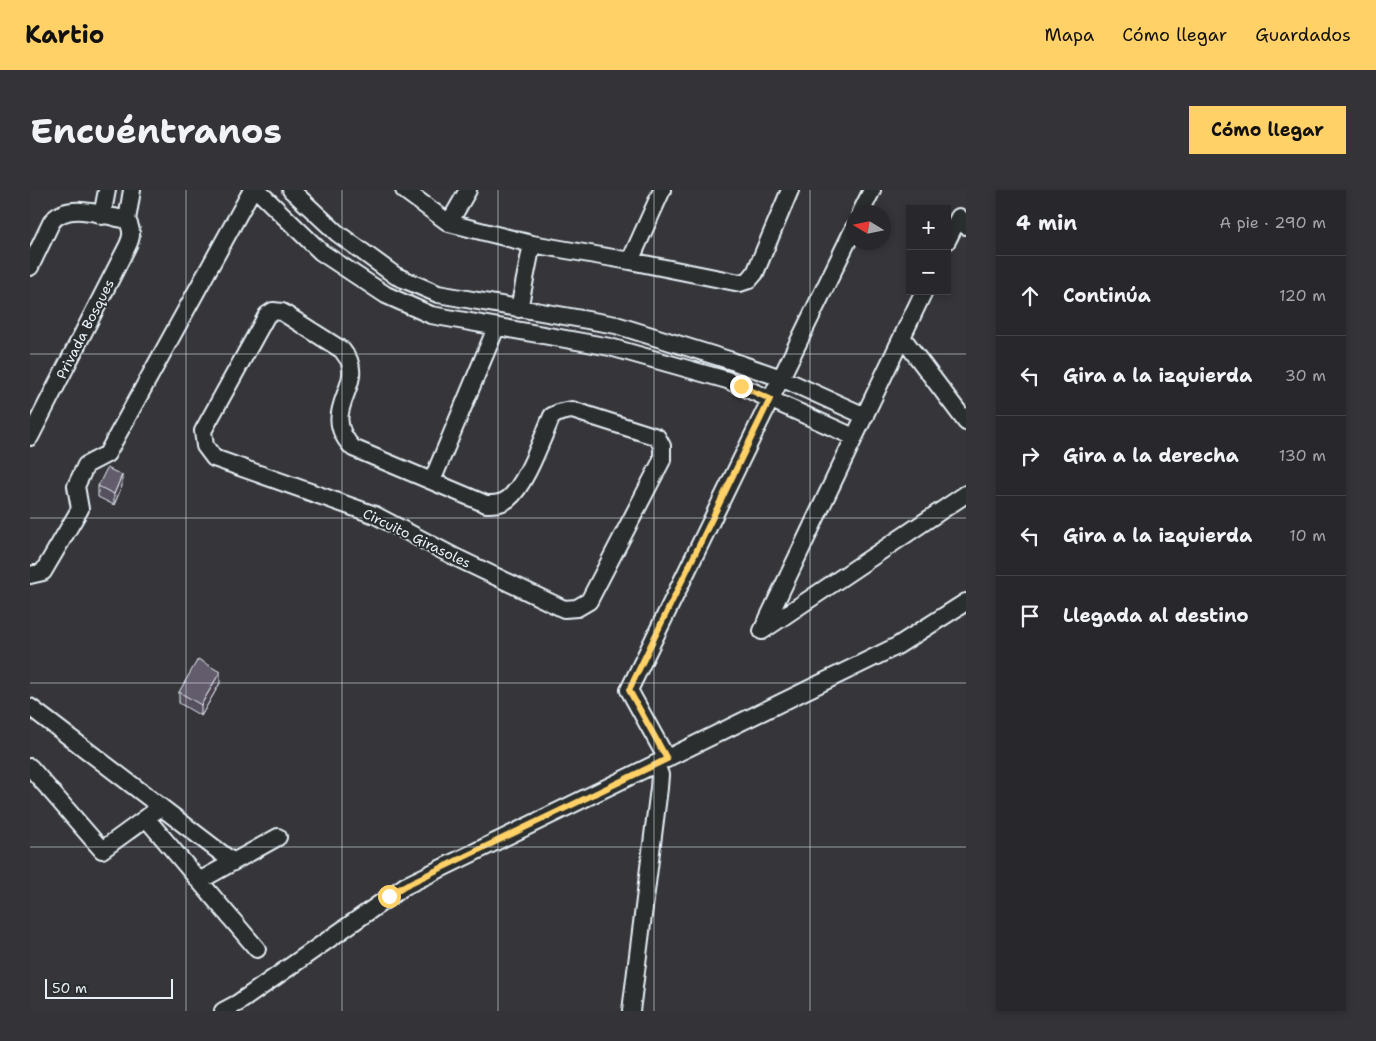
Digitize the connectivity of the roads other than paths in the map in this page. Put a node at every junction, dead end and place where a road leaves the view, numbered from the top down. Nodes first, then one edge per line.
1 (108, 190) edge
2 (132, 190) edge
3 (252, 190) edge
4 (257, 190) edge
5 (291, 190) edge
6 (404, 190) edge
7 (468, 190) edge
8 (662, 190) edge
9 (790, 190) edge
10 (872, 190) edge
11 (864, 205) edge
12 (102, 216) junction
13 (127, 220) junction
14 (449, 223) junction
15 (966, 226) edge
16 (951, 233) edge
17 (532, 244) junction
18 (846, 244) edge
19 (630, 261) junction
20 (30, 267) edge
21 (396, 276) junction
22 (386, 295) junction
23 (922, 295) edge
24 (519, 308) junction
25 (616, 325) junction
26 (496, 328) junction
27 (902, 337) junction
28 (610, 347) junction
29 (781, 378) junction
30 (770, 399) junction
31 (865, 416) junction
32 (966, 422) edge
33 (30, 437) edge
34 (854, 437) junction
35 (432, 481) junction
36 (966, 494) edge
37 (30, 575) edge
38 (966, 602) edge
39 (30, 707) edge
40 (662, 761) junction
41 (30, 767) edge
42 (160, 807) junction
43 (146, 818) junction
44 (278, 837) dead end
45 (233, 862) junction
46 (199, 881) junction
47 (257, 949) dead end
48 (223, 1011) edge
49 (631, 1011) edge

1 - 12 street
2 - 13 street, Privada Bosques
3 - 37 street
4 - 22 street
5 - 21 street
6 - 14 street
7 - 14 street
8 - 19 street
9 - 19 street
10 - 11 street
12 - 13 street
12 - 20 street
13 - 33 street, Privada Bosques
14 - 17 street
15 - 16 street
17 - 19 street
17 - 24 street
18 - 29 street
21 - 22 street
21 - 24 street
22 - 26 street
23 - 27 street
24 - 25 street
25 - 28 street
25 - 29 street
26 - 28 street
26 - 35 street
27 - 31 street
27 - 32 street
28 - 30 street
29 - 30 street
29 - 31 street
30 - 34 street
30 - 40 street
31 - 34 street
34 - 36 street
35 - 35 street, Circuito Girasoles
38 - 40 street
39 - 42 street
40 - 48 street
40 - 49 street
41 - 43 street
42 - 43 street
42 - 45 street
43 - 46 street
44 - 45 street
45 - 46 street
46 - 47 street

